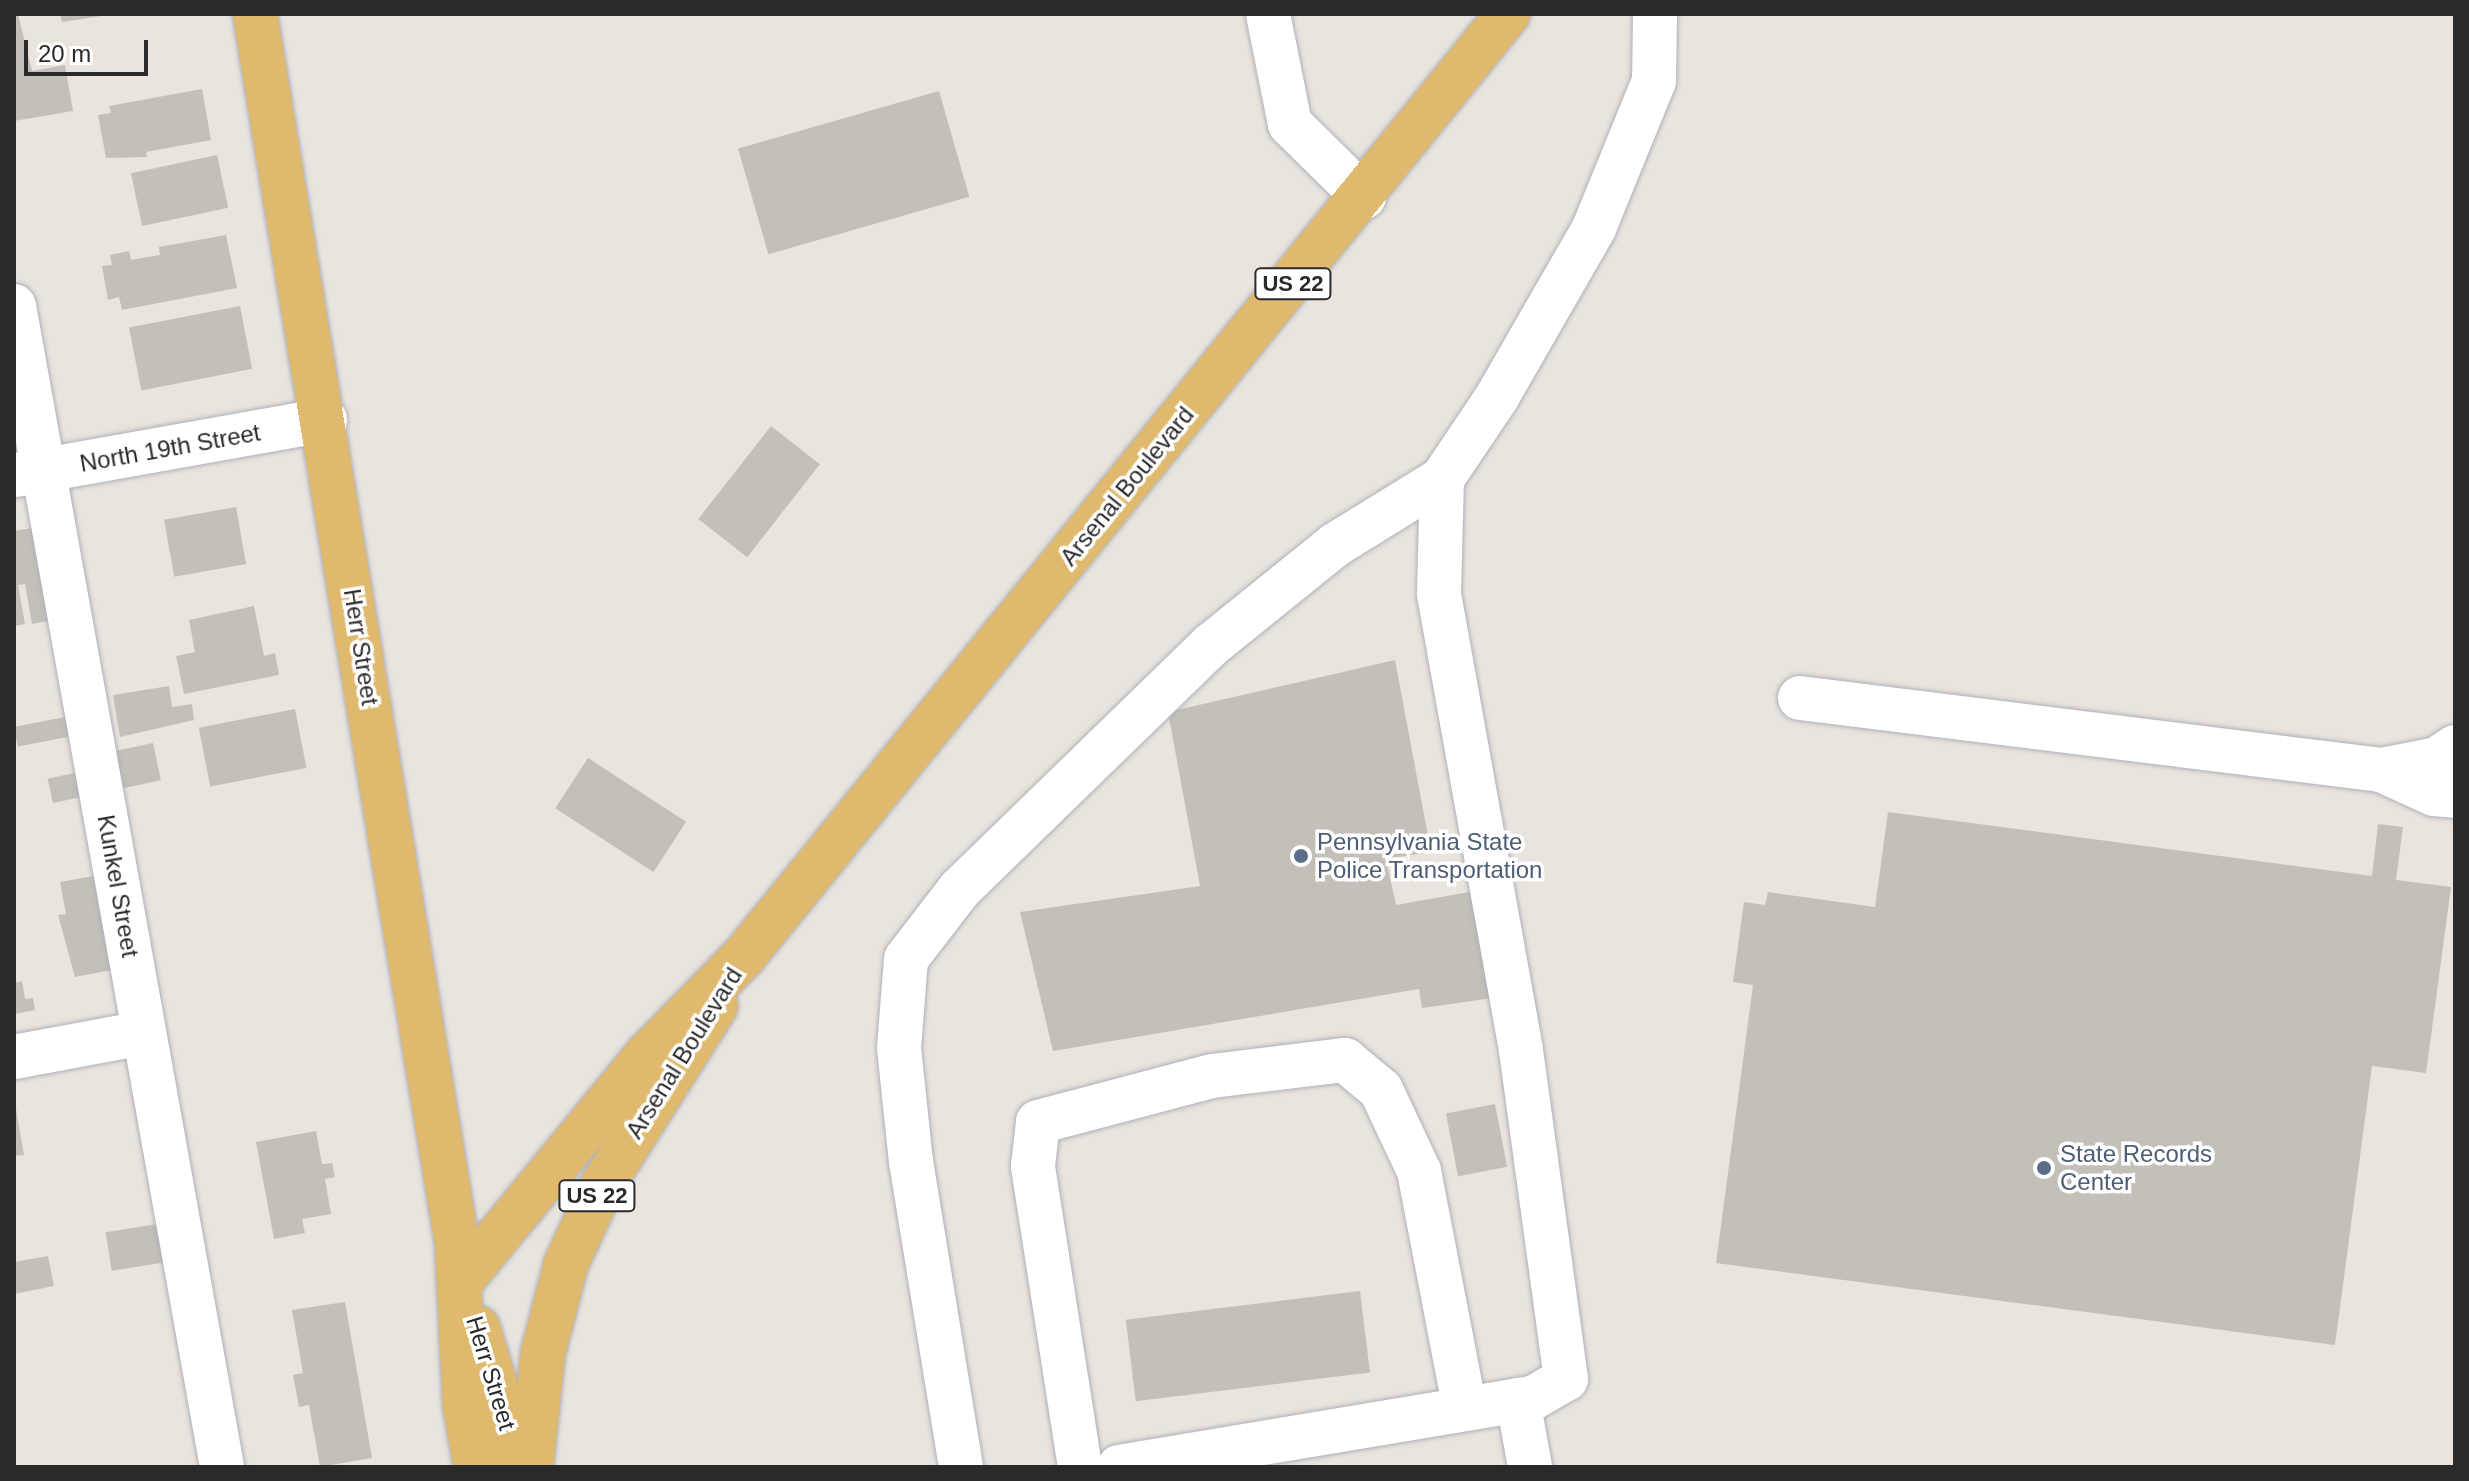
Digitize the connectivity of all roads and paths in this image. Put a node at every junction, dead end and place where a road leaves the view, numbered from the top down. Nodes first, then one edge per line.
1 (255, 14) edge
2 (1268, 14) edge
3 (1508, 14) edge
4 (1655, 14) edge
5 (1364, 197) junction
6 (14, 306) edge
7 (325, 420) junction
8 (29, 473) edge
9 (1442, 479) junction
10 (1800, 698) dead end
11 (2455, 747) edge
12 (2381, 770) junction
13 (2455, 796) edge
14 (744, 956) junction
15 (144, 1033) junction
16 (14, 1057) edge
17 (462, 1280) junction
18 (1518, 1400) junction
19 (1465, 1409) junction
20 (222, 1467) edge
21 (476, 1467) edge
22 (520, 1467) edge
23 (531, 1467) edge
24 (961, 1467) edge
25 (1080, 1467) edge
26 (1119, 1467) edge
27 (1530, 1467) edge

1 - 7 main road, Herr Street
2 - 5 street
3 - 5 main road, Arsenal Boulevard / US 22
4 - 9 street
5 - 14 main road, Arsenal Boulevard / US 22
6 - 8 street, Kunkel Street
7 - 8 street, North 19th Street
7 - 17 main road, Herr Street
8 - 15 street, Kunkel Street
9 - 18 street
9 - 24 street
10 - 12 street
11 - 12 street
12 - 13 street
14 - 17 main road, Arsenal Boulevard / US 22
14 - 23 main road, Arsenal Boulevard / US 22
15 - 16 street
15 - 20 street, Kunkel Street
17 - 21 main road, Herr Street
17 - 22 main road, Herr Street
18 - 19 street
18 - 27 street
19 - 25 street
19 - 26 street

